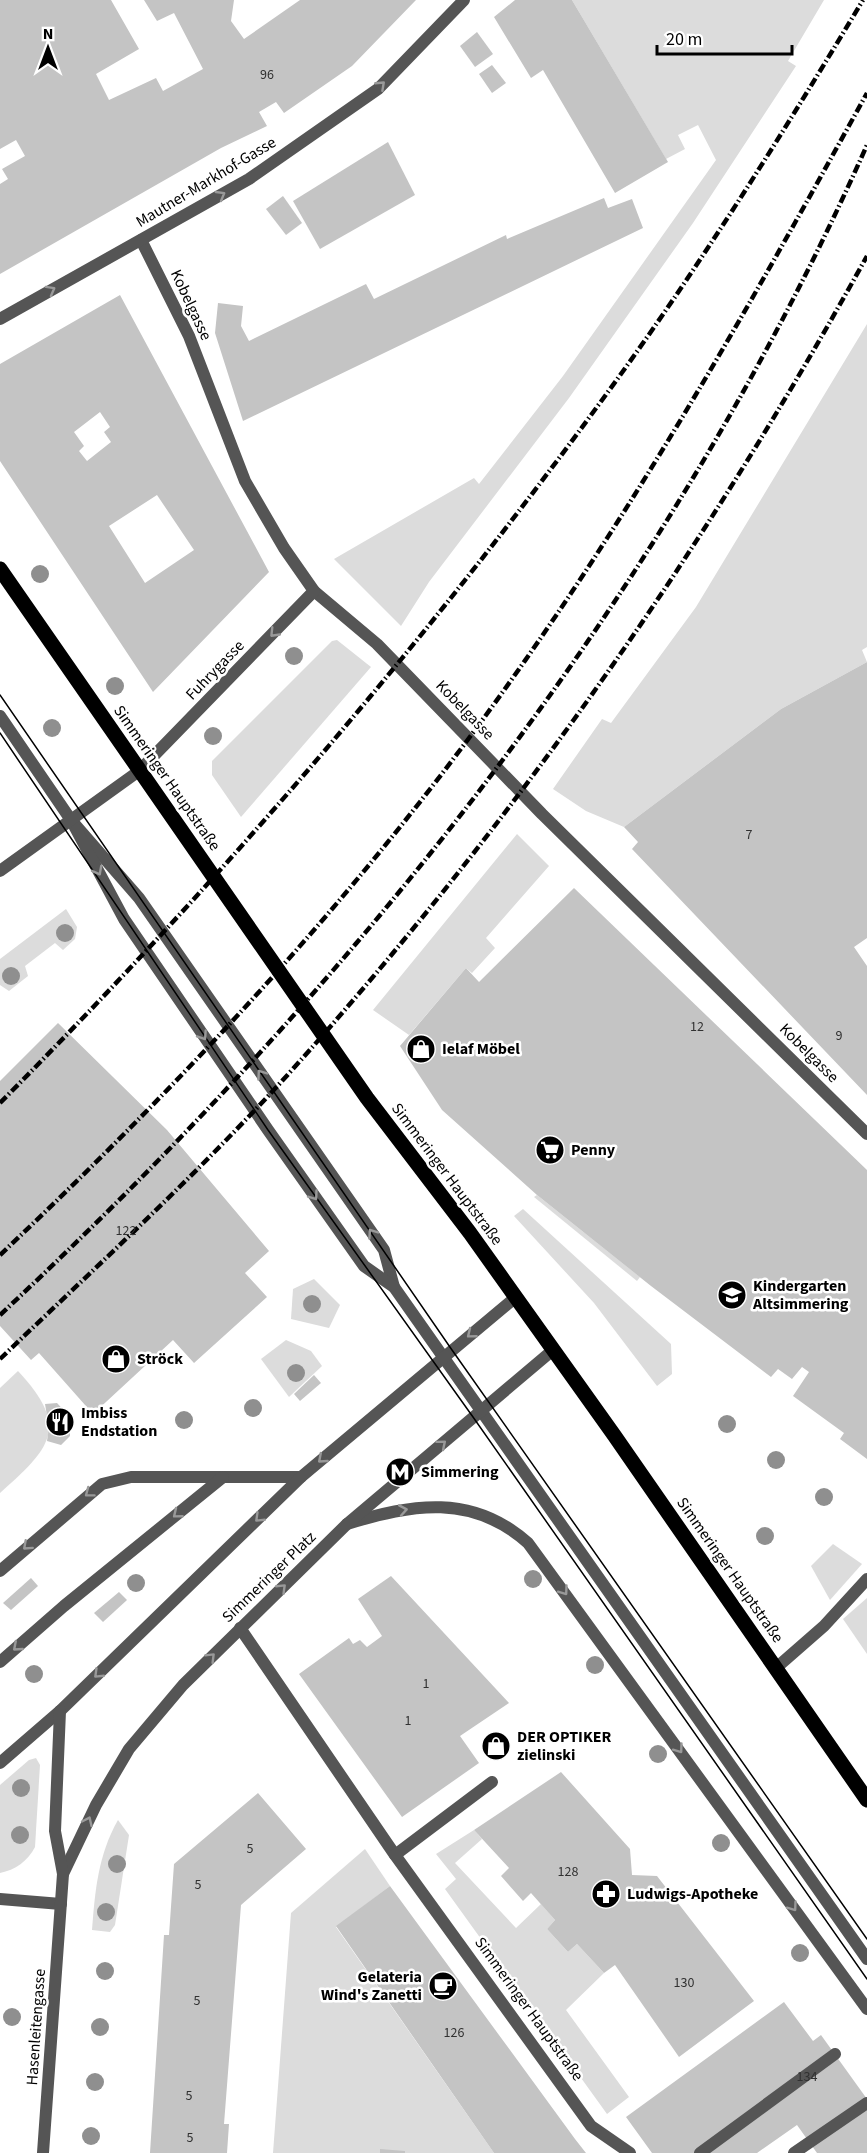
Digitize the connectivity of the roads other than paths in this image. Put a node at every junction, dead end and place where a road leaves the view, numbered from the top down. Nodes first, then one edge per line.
1 (464, 0) edge
2 (141, 240) junction
3 (0, 319) edge
4 (0, 569) edge
5 (314, 591) junction
6 (0, 716) edge
7 (139, 771) junction
8 (71, 820) junction
9 (0, 871) edge
10 (867, 1134) edge
11 (394, 1287) junction
12 (516, 1297) junction
13 (554, 1350) junction
14 (444, 1356) junction
15 (482, 1410) junction
16 (223, 1477) junction
17 (301, 1477) junction
18 (347, 1524) junction
19 (0, 1571) edge
20 (867, 1579) edge
21 (240, 1628) junction
22 (0, 1662) edge
23 (776, 1668) junction
24 (60, 1711) junction
25 (0, 1763) edge
26 (492, 1782) dead end
27 (867, 1800) edge
28 (395, 1855) junction
29 (63, 1874) junction
30 (0, 1899) edge
31 (61, 1904) junction
32 (867, 1959) edge
33 (867, 2009) edge
34 (835, 2054) dead end
35 (867, 2103) edge
36 (43, 2153) edge
37 (630, 2153) edge
38 (700, 2153) edge
39 (794, 2153) edge

2 -> 1 street, Mautner-Markhof-Gasse
3 -> 2 street, Mautner-Markhof-Gasse
2 - 5 street, Kobelgasse
4 - 7 main road, Simmeringer Hauptstraße
5 -> 7 street, Fuhrygasse
5 - 10 street, Kobelgasse
6 - 8 street
7 - 8 street, Fuhrygasse
7 - 12 main road, Simmeringer Hauptstraße
8 - 9 street, Fuhrygasse
11 -> 8 street
8 -> 11 street
11 - 14 street
12 - 13 main road, Simmeringer Hauptstraße
12 -> 14 street
13 - 15 street, Simmeringer Platz
13 - 23 main road, Simmeringer Hauptstraße
14 - 15 street
14 -> 17 street
18 -> 15 street, Simmeringer Platz
15 - 32 street
16 - 17 street
16 -> 19 street
16 -> 22 street
17 -> 24 street
21 -> 18 street, Simmeringer Platz
18 -> 33 street
20 - 23 street
21 - 28 street, Simmeringer Hauptstraße
29 -> 21 street, Simmeringer Platz
23 - 27 main road, Simmeringer Hauptstraße
24 - 25 street
24 - 29 street, Simmeringer Platz
26 - 28 street
28 - 37 street, Simmeringer Hauptstraße
29 - 31 street, Simmeringer Platz
30 - 31 street
31 - 36 street, Hasenleitengasse
34 - 38 street
35 - 39 street

